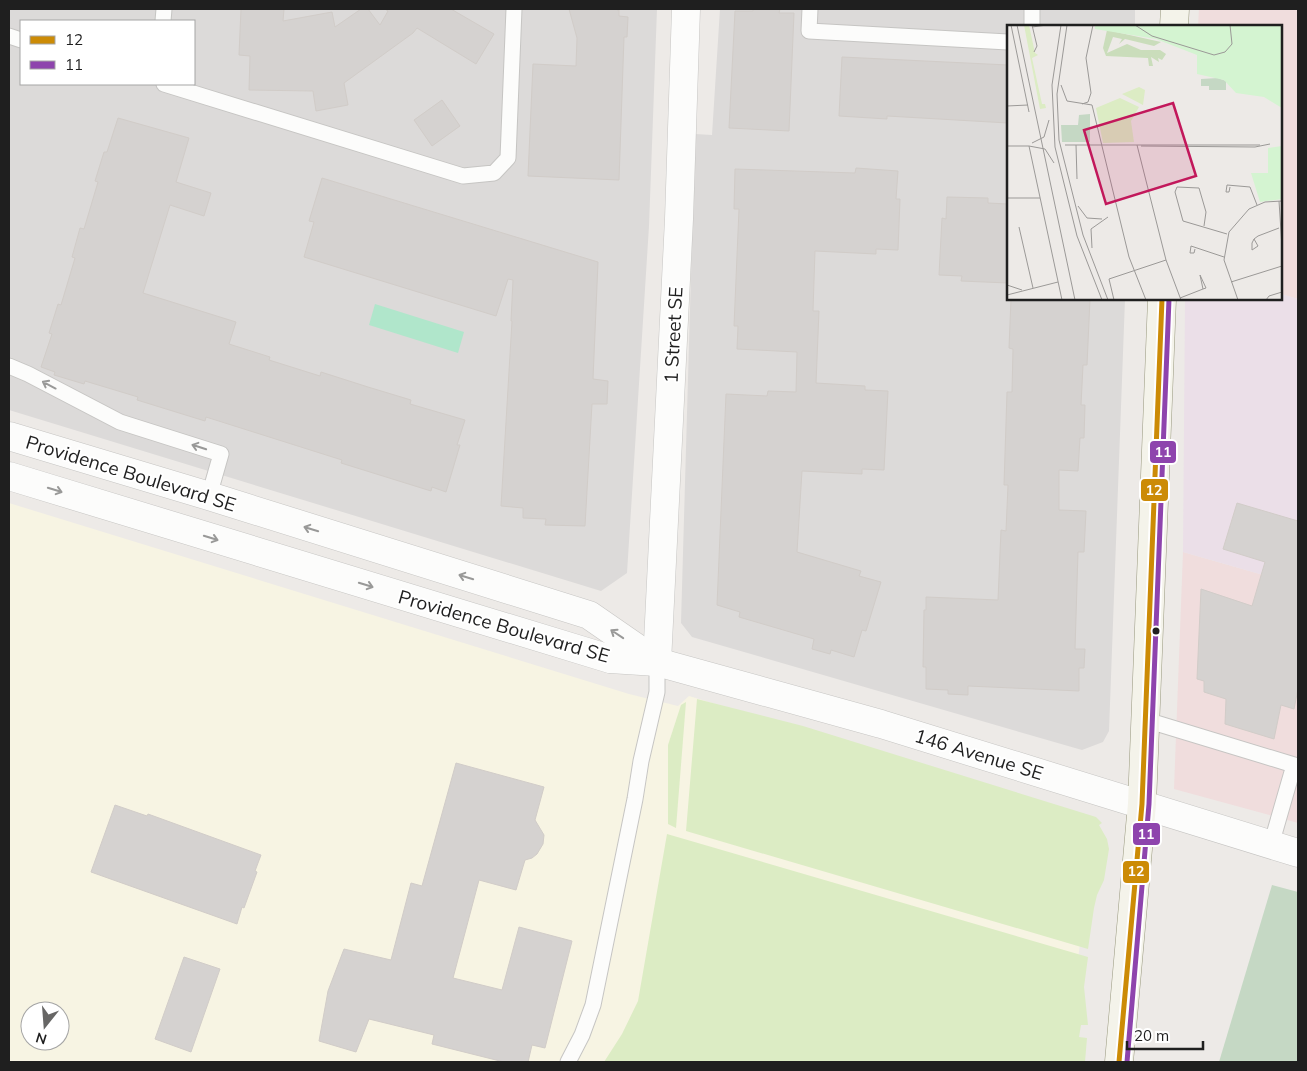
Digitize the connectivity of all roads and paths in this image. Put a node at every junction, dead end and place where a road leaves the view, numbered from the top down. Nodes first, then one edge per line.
1 (514, 9) edge
2 (686, 9) edge
3 (810, 9) edge
4 (1032, 9) edge
5 (1175, 9) edge
6 (1032, 25) edge
7 (1174, 25) edge
8 (1007, 42) edge
9 (167, 85) edge
10 (1162, 300) edge
11 (9, 366) edge
12 (9, 436) edge
13 (9, 476) edge
14 (209, 496) junction
15 (657, 662) junction
16 (1146, 720) junction
17 (1296, 765) edge
18 (1142, 804) junction
19 (1271, 845) junction
20 (1298, 853) edge
21 (568, 1062) edge
22 (1119, 1062) edge

1 - 9 lane
2 - 15 street, 1 Street SE
3 - 8 lane
4 - 6 lane
5 - 7 street
10 - 16 street
14 -> 11 lane
12 - 14 street, Providence Boulevard SE
13 -> 15 street, Providence Boulevard SE
15 -> 14 street, Providence Boulevard SE
15 - 18 street, 146 Avenue SE
15 - 21 lane
16 - 17 lane
16 - 18 street
17 - 19 lane
18 - 19 street, 146 Avenue SE
18 - 22 street
19 - 20 street, 146 Avenue SE

